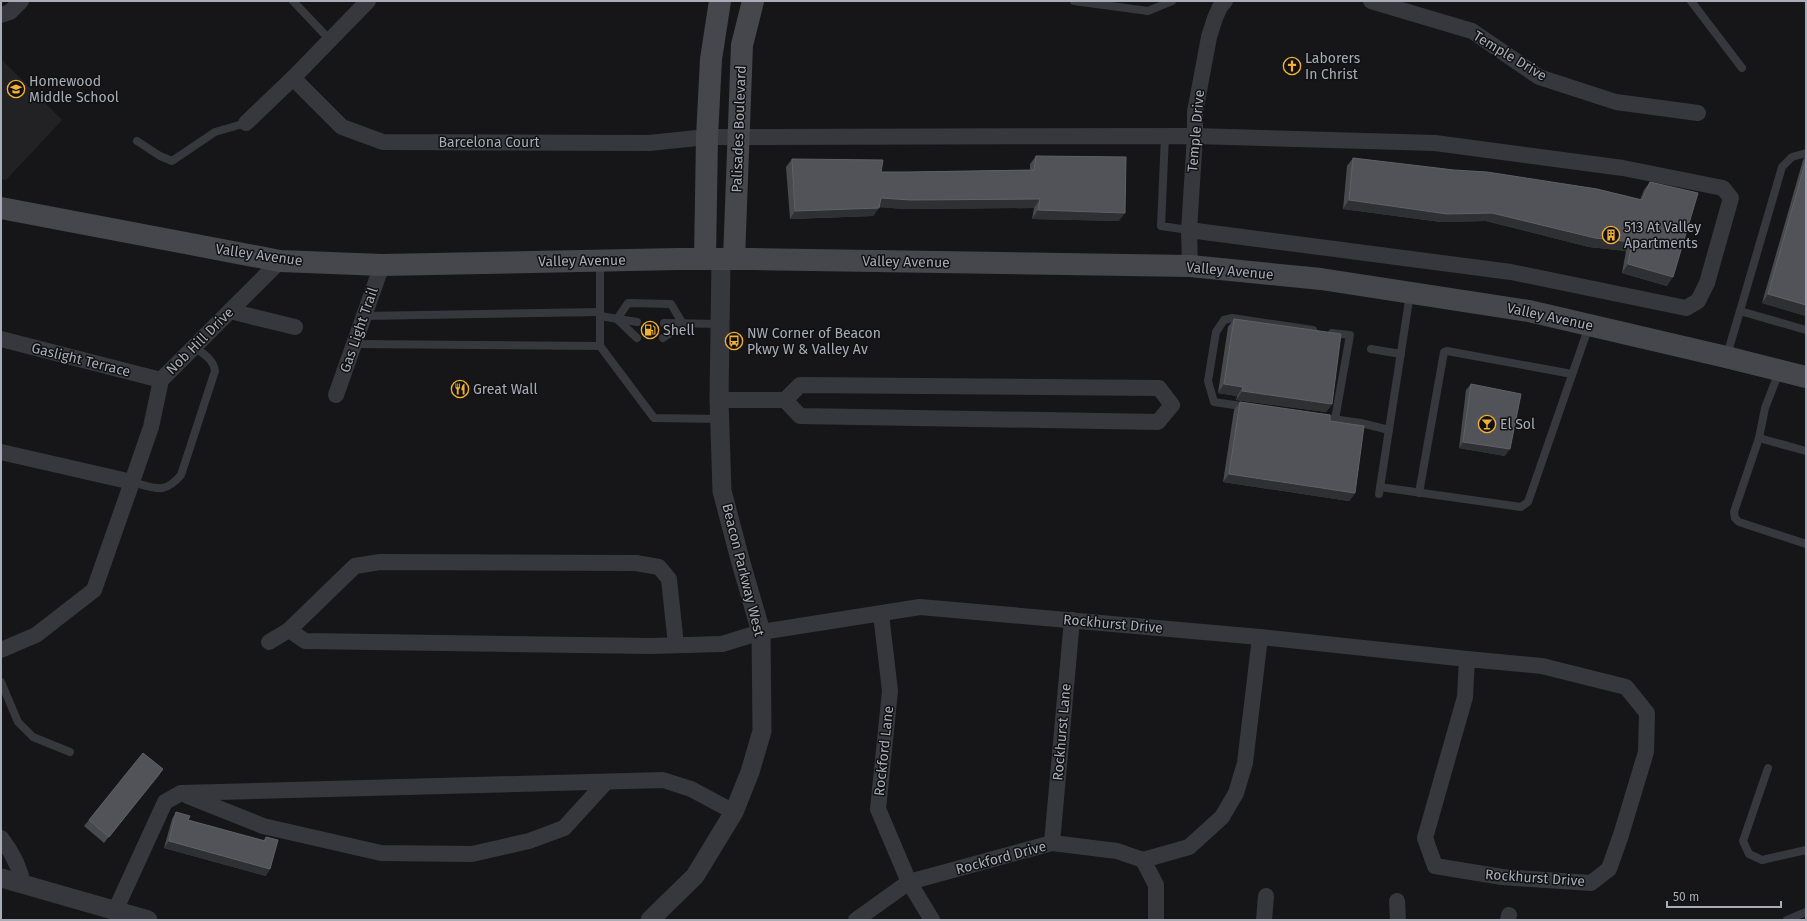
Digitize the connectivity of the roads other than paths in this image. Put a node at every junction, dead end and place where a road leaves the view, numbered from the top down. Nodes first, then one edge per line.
1 (21, 1) edge
2 (293, 1) edge
3 (368, 1) edge
4 (720, 1) edge
5 (753, 1) edge
6 (1074, 1) edge
7 (1172, 1) edge
8 (1226, 1) edge
9 (1371, 1) edge
10 (1691, 1) edge
11 (1, 14) edge
12 (330, 40) junction
13 (1742, 68) dead end
14 (293, 78) junction
15 (1698, 113) dead end
16 (246, 123) joint
17 (1165, 136) junction
18 (1195, 136) junction
19 (707, 137) junction
20 (738, 137) junction
21 (137, 141) dead end
22 (1806, 153) edge
23 (1, 208) edge
24 (1189, 230) junction
25 (720, 259) junction
26 (600, 260) junction
27 (280, 261) junction
28 (382, 265) junction
29 (1190, 266) junction
30 (1410, 293) junction
31 (230, 311) junction
32 (1740, 311) junction
33 (600, 314) junction
34 (364, 316) junction
35 (617, 319) junction
36 (637, 322) dead end
37 (664, 323) dead end
38 (683, 324) junction
39 (720, 324) junction
40 (1589, 325) junction
41 (295, 328) dead end
42 (1806, 330) edge
43 (637, 338) dead end
44 (663, 338) dead end
45 (1, 339) edge
46 (354, 344) junction
47 (194, 346) junction
48 (600, 346) junction
49 (1371, 349) dead end
50 (1401, 354) junction
51 (1726, 357) junction
52 (1779, 370) junction
53 (1572, 374) junction
54 (1806, 377) edge
55 (161, 380) junction
56 (336, 395) dead end
57 (719, 400) junction
58 (785, 400) junction
59 (1259, 408) edge
60 (1312, 416) edge
61 (720, 419) junction
62 (1335, 419) junction
63 (1389, 430) junction
64 (1760, 438) junction
65 (1806, 451) edge
66 (1, 452) edge
67 (132, 482) junction
68 (1420, 492) junction
69 (1806, 544) edge
70 (881, 614) junction
71 (1072, 620) junction
72 (290, 630) junction
73 (762, 632) junction
74 (1260, 637) junction
75 (270, 642) dead end
76 (676, 645) junction
77 (1, 650) edge
78 (1466, 659) junction
79 (1, 682) edge
80 (70, 752) dead end
81 (1768, 768) dead end
82 (606, 782) junction
83 (181, 793) junction
84 (734, 812) junction
85 (1, 838) edge
86 (1052, 843) junction
87 (1806, 850) edge
88 (1143, 860) junction
89 (1, 878) edge
90 (909, 882) junction
91 (23, 885) junction
92 (1266, 896) dead end
93 (1397, 901) dead end
94 (1806, 912) edge
95 (114, 916) edge
96 (148, 920) edge
97 (650, 920) edge
98 (856, 920) edge
99 (932, 920) edge
100 (1156, 920) edge
101 (1264, 920) edge
102 (1398, 920) edge
103 (1787, 920) edge

1 - 11 street
2 - 12 lane
3 - 12 street
4 - 19 main road
5 - 20 main road, Palisades Boulevard
6 - 7 lane
8 - 18 street, Temple Drive
9 - 15 street, Temple Drive
10 - 13 lane
12 - 14 street
14 - 16 street
14 - 19 street, Barcelona Court
16 - 21 lane
17 - 18 street, Barcelona Court
17 - 20 street, Barcelona Court
17 - 24 lane
18 - 24 street, Temple Drive
18 - 24 street, Barcelona Court
19 - 20 street, Barcelona Court
19 - 25 main road
20 - 25 main road, Palisades Boulevard
22 - 32 lane
23 - 27 main road, Valley Avenue
24 - 29 street, Temple Drive
25 - 26 main road, Valley Avenue
25 - 29 main road, Valley Avenue
25 - 39 street, Beacon Parkway West
26 - 28 main road, Valley Avenue
26 - 33 lane
27 - 28 main road, Valley Avenue
27 - 31 street, Nob Hill Drive
28 - 34 street, Gas Light Trail
29 - 30 main road, Valley Avenue
30 - 40 main road, Valley Avenue
30 - 50 lane
31 - 41 street
31 - 47 street, Nob Hill Drive
32 - 42 lane
32 - 51 lane
33 - 34 lane
33 - 35 lane
33 - 48 lane
34 - 46 street, Gas Light Trail
35 - 36 lane
35 - 38 lane
35 - 43 lane
37 - 38 lane
38 - 39 lane
38 - 44 lane
39 - 57 street, Beacon Parkway West
40 - 51 main road, Valley Avenue
40 - 53 lane
45 - 55 street, Gaslight Terrace
46 - 48 lane
46 - 56 street, Gas Light Trail
47 - 55 street, Nob Hill Drive
47 - 67 lane
48 - 61 lane
49 - 50 lane
50 - 63 lane
51 - 52 main road, Valley Avenue
52 - 54 main road, Valley Avenue
52 - 64 lane
53 - 68 lane
53 - 68 lane
55 - 67 street, Nob Hill Drive
57 - 58 street
57 - 61 street, Beacon Parkway West
58 - 58 street
59 - 62 lane
60 - 62 lane
61 - 73 street, Beacon Parkway West
62 - 63 lane
63 - 68 lane
64 - 65 lane
64 - 69 lane
66 - 67 street
67 - 77 street, Nob Hill Drive
70 - 71 street, Rockhurst Drive
70 - 73 street, Rockhurst Drive
70 - 90 street, Rockford Lane
71 - 74 street, Rockhurst Drive
71 - 86 street, Rockhurst Lane
72 - 75 street
72 - 76 street, Rockhurst Drive
72 - 76 street
73 - 76 street, Rockhurst Drive
73 - 84 street, Beacon Parkway West
74 - 78 street, Rockhurst Drive
74 - 88 street
78 - 78 street, Rockhurst Drive
79 - 80 lane
81 - 87 lane
82 - 83 street
82 - 83 street
82 - 84 street
83 - 95 street
84 - 97 street, Beacon Parkway West
85 - 91 street
86 - 88 street, Rockford Drive
86 - 90 street, Rockford Drive
88 - 100 street
89 - 91 street
90 - 98 street, Rockford Drive
90 - 99 street, Rockford Lane
91 - 95 street
92 - 101 street
93 - 102 street
94 - 103 lane
95 - 96 street

